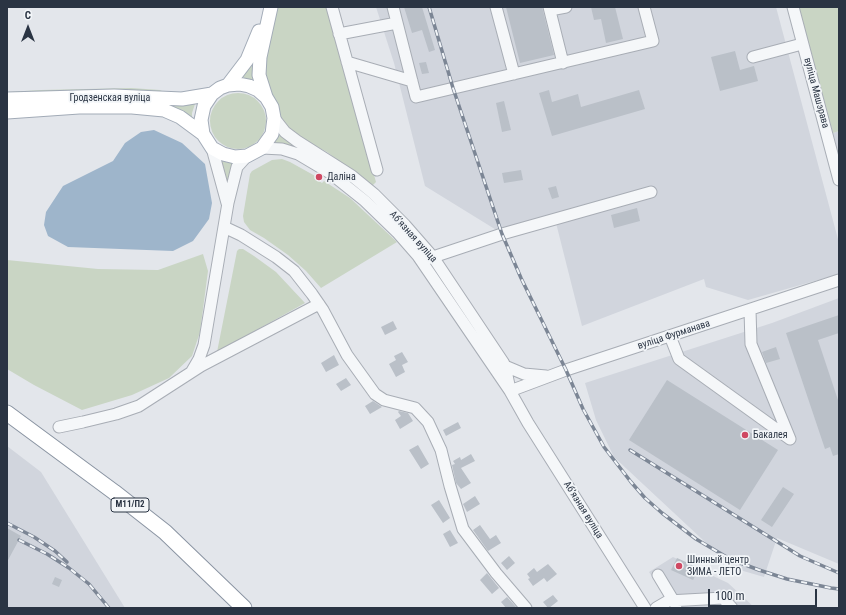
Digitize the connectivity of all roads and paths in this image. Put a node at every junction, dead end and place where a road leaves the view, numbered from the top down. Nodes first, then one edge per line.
1 (270, 7) edge
2 (332, 7) edge
3 (393, 7) edge
4 (496, 7) edge
5 (566, 7) edge
6 (644, 7) edge
7 (793, 7) edge
8 (549, 9) edge
9 (397, 23) junction
10 (339, 34) junction
11 (802, 44) junction
12 (753, 57) dead end
13 (347, 62) junction
14 (563, 63) junction
15 (514, 74) junction
16 (412, 81) junction
17 (228, 85) junction
18 (212, 94) junction
19 (266, 97) junction
20 (7, 100) edge
21 (7, 112) edge
22 (274, 118) junction
23 (203, 134) junction
24 (835, 146) edge
25 (212, 148) junction
26 (262, 148) junction
27 (247, 156) junction
28 (377, 170) dead end
29 (839, 180) edge
30 (651, 192) dead end
31 (228, 203) junction
32 (224, 227) junction
33 (433, 257) junction
34 (422, 262) junction
35 (839, 280) edge
36 (318, 304) junction
37 (750, 310) junction
38 (670, 336) junction
39 (505, 366) junction
40 (191, 373) junction
41 (550, 376) junction
42 (510, 391) junction
43 (7, 413) edge
44 (59, 427) dead end
45 (658, 575) dead end
46 (675, 604) edge
47 (703, 604) edge
48 (244, 608) edge
49 (526, 608) edge
50 (645, 608) edge
51 (656, 608) edge
52 (732, 608) edge

1 - 17 main road, Абʼязная вуліца
1 - 19 main road, Абʼязная вуліца
2 - 10 street
3 - 9 street
4 - 15 street
5 - 8 street
6 - 14 street
7 - 11 street, вуліца Машэрава
8 - 14 street
9 - 10 street
9 - 16 street
10 - 13 street
11 - 12 street
11 - 24 street, вуліца Машэрава
13 - 16 street
13 - 28 street
14 - 15 street
15 - 16 street
17 - 18 main road, Абʼязная вуліца
17 - 19 main road
18 - 20 main road, Гродзенская вуліца
18 - 23 main road
19 - 22 main road, Абʼязная вуліца
21 - 23 main road, Гродзенская вуліца
22 - 26 main road
22 - 33 street, Абʼязная вуліца
23 - 25 main road
24 - 29 street, вуліца Машэрава
25 - 27 main road
25 - 31 street
26 - 27 main road
26 - 34 street, Абʼязная вуліца
27 - 31 street
30 - 33 street
31 - 32 street
32 - 36 street
32 - 40 street
33 - 34 street
33 - 39 street, Абʼязная вуліца
34 - 42 street, Абʼязная вуліца
35 - 37 street, вуліца Фурманава
36 - 40 street
36 - 49 street
37 - 38 street, вуліца Фурманава
37 - 38 street
38 - 41 street, вуліца Фурманава
39 - 41 street
39 - 42 street, Абʼязная вуліца
40 - 44 street
41 - 42 street, вуліца Фурманава
42 - 50 street, Абʼязная вуліца
43 - 48 highway, М11/П2
45 - 46 street
46 - 47 street
46 - 51 street
47 - 52 street

